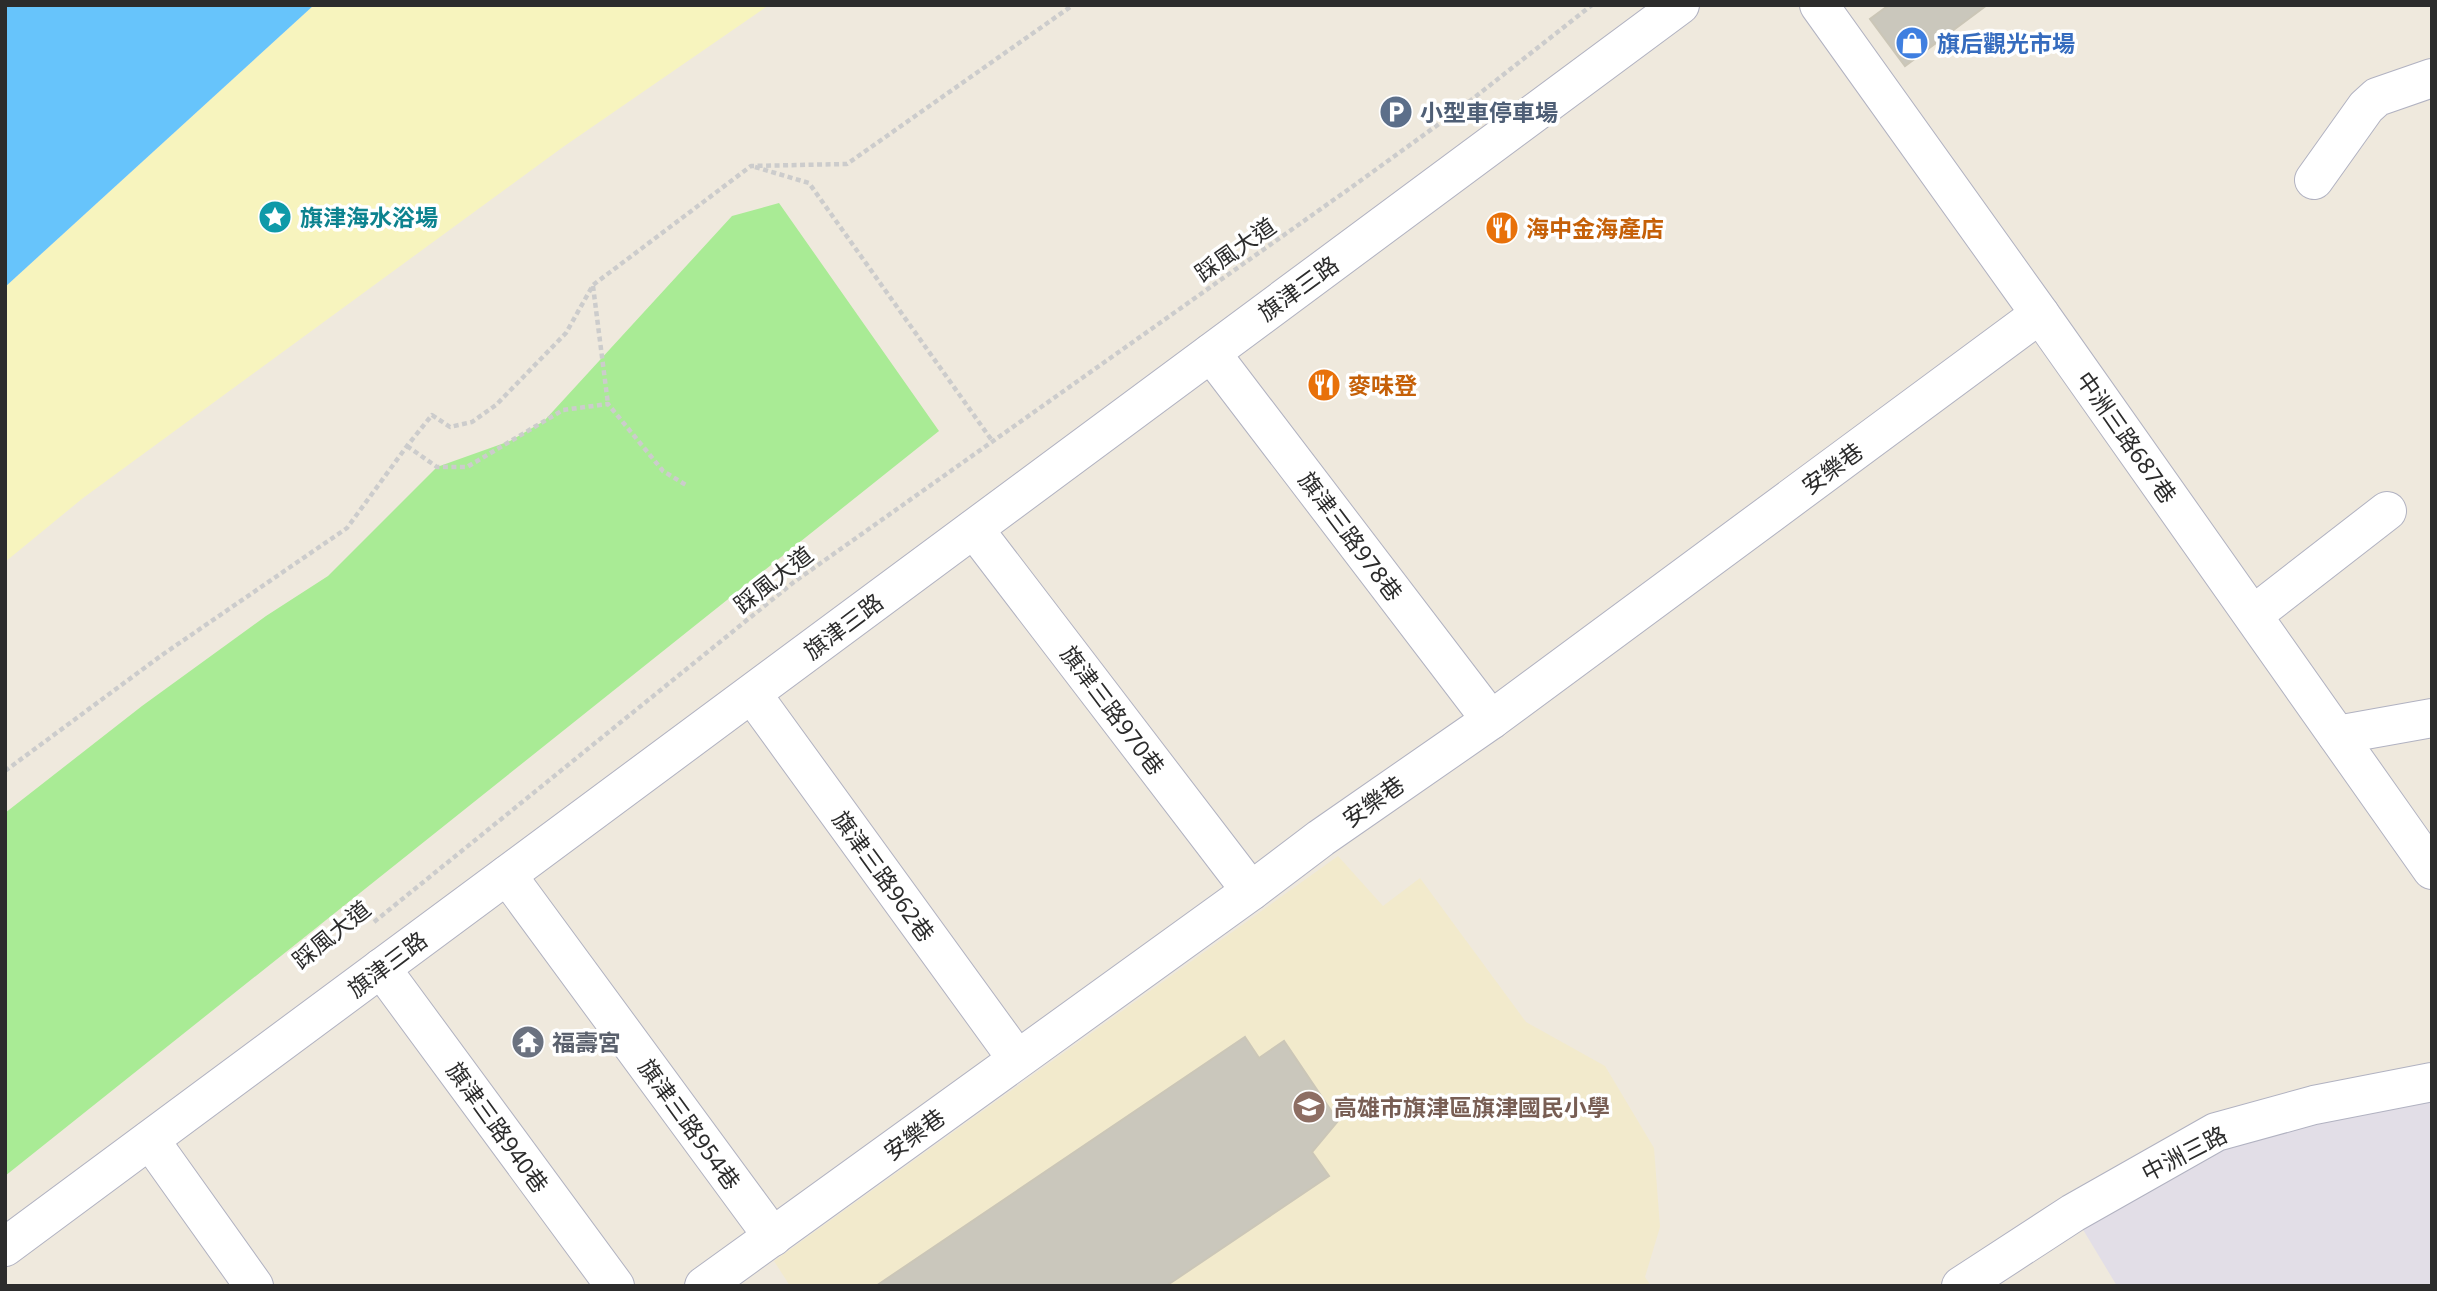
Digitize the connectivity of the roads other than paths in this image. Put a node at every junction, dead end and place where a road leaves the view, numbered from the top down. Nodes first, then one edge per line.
1 (1680, 5) edge
2 (1819, 5) edge
3 (2432, 78) edge
4 (2314, 180) dead end
5 (2040, 314) junction
6 (1211, 353) junction
7 (2387, 511) dead end
8 (974, 529) junction
9 (2253, 615) junction
10 (752, 694) junction
11 (2432, 718) edge
12 (1491, 720) junction
13 (2337, 735) junction
14 (2432, 870) edge
15 (507, 875) junction
16 (1251, 891) junction
17 (381, 968) junction
18 (1017, 1059) junction
19 (2432, 1082) edge
20 (150, 1140) junction
21 (773, 1237) junction
22 (5, 1247) edge
23 (745, 1274) edge
24 (254, 1286) edge
25 (615, 1286) edge
26 (704, 1286) edge
27 (1961, 1286) edge

1 - 6 street, 旗津三路
2 - 5 street, 中洲三路687巷
3 - 4 street
5 - 9 street, 中洲三路687巷
5 - 12 street, 安樂巷
6 - 8 street, 旗津三路
6 - 12 street, 旗津三路978巷
7 - 9 street
8 - 10 street, 旗津三路
8 - 16 street, 旗津三路970巷
9 - 13 street, 中洲三路687巷
10 - 15 street, 旗津三路
10 - 18 street, 旗津三路962巷
11 - 13 street
12 - 16 street, 安樂巷
13 - 14 street, 中洲三路687巷
15 - 17 street, 旗津三路
15 - 21 street, 旗津三路954巷
16 - 18 street, 安樂巷
17 - 20 street, 旗津三路
17 - 25 street, 旗津三路940巷
18 - 21 street, 安樂巷
19 - 27 street, 中洲三路
20 - 22 street, 旗津三路
20 - 24 street
21 - 23 street, 安樂巷
23 - 26 street, 安樂巷

